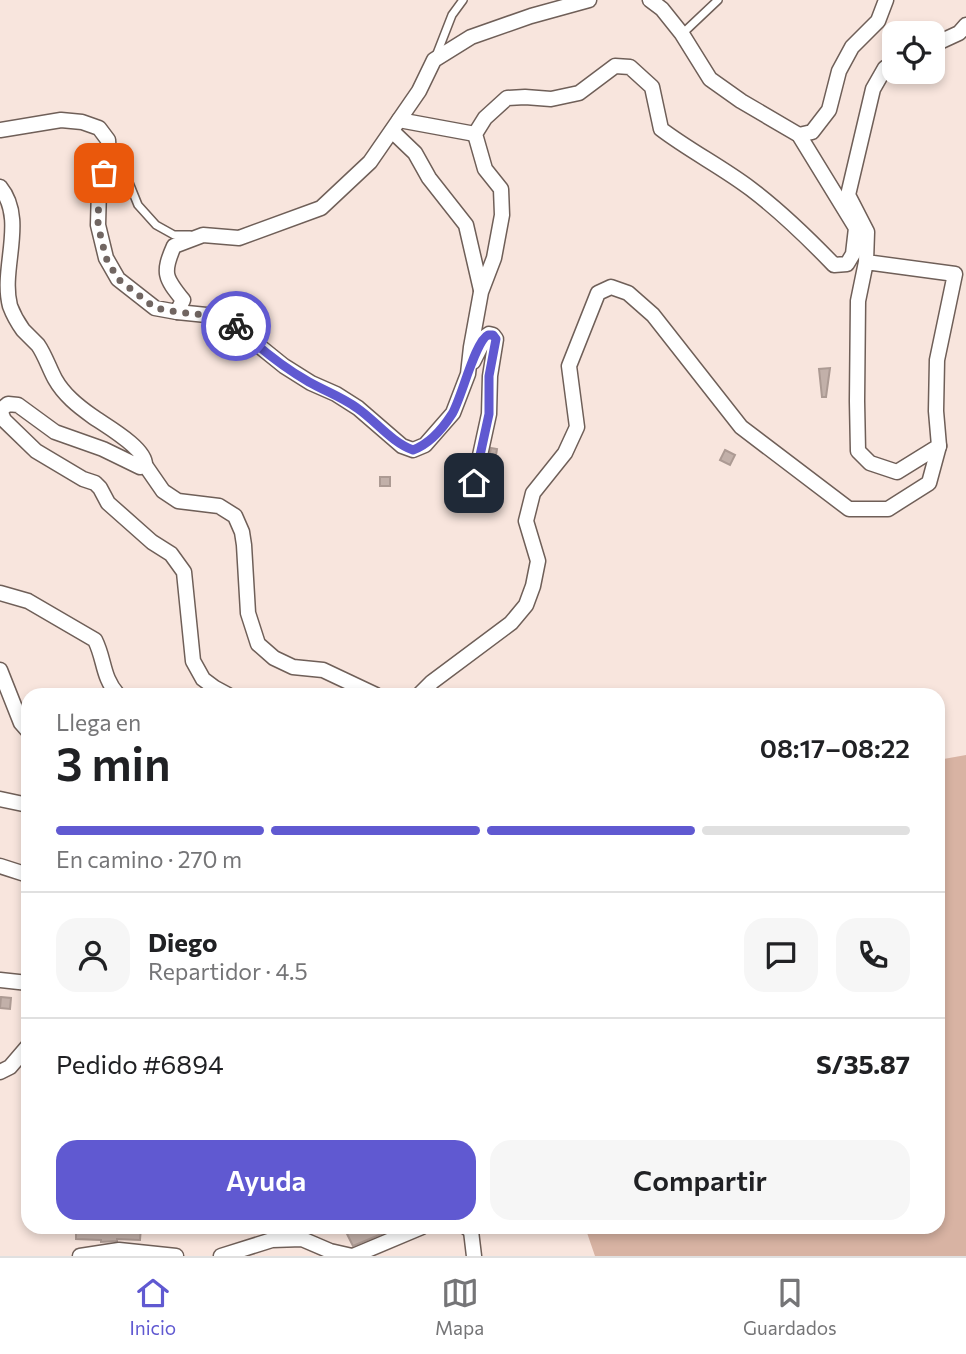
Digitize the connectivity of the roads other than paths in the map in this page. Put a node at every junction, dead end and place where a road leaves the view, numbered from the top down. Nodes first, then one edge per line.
1 (463, 0) edge
2 (589, 0) edge
3 (650, 0) edge
4 (718, 0) edge
5 (886, 0) edge
6 (966, 26) edge
7 (682, 34) junction
8 (945, 39) edge
9 (434, 60) junction
10 (882, 73) edge
11 (396, 126) junction
12 (0, 130) edge
13 (475, 134) junction
14 (799, 135) junction
15 (108, 140) junction
16 (0, 187) edge
17 (844, 198) junction
18 (202, 235) junction
19 (866, 262) junction
20 (481, 292) junction
21 (177, 312) junction
22 (468, 374) junction
23 (939, 446) junction
24 (145, 465) junction
25 (474, 483) dead end
26 (0, 593) edge
27 (2, 676) edge
28 (112, 688) edge
29 (215, 688) edge
30 (361, 688) edge
31 (426, 688) edge
32 (21, 723) edge
33 (0, 799) edge
34 (21, 804) edge
35 (0, 866) edge
36 (21, 873) edge
37 (0, 980) edge
38 (21, 982) edge
39 (21, 1054) edge
40 (0, 1072) edge
41 (405, 1234) edge
42 (471, 1234) edge
43 (80, 1256) edge
44 (176, 1256) edge
45 (221, 1256) edge
46 (353, 1256) edge
47 (474, 1256) edge

1 - 9 lane
2 - 9 street
3 - 7 street
4 - 7 lane
5 - 14 street
6 - 8 street
7 - 14 street
9 - 11 street
10 - 17 street
11 - 13 street
11 - 18 street
11 - 20 street
12 - 15 street
13 - 17 street
13 - 20 street
14 - 17 street
15 - 18 lane
15 - 21 street
16 - 24 street
17 - 19 street
18 - 21 street
19 - 23 street
19 - 23 street
20 - 22 street
21 - 22 street
22 - 25 street
23 - 31 street
24 - 29 street
24 - 30 street
26 - 28 street
27 - 32 street
33 - 34 street
35 - 36 street
37 - 38 street
39 - 40 street
41 - 46 street
42 - 47 street
43 - 44 street
45 - 46 street

